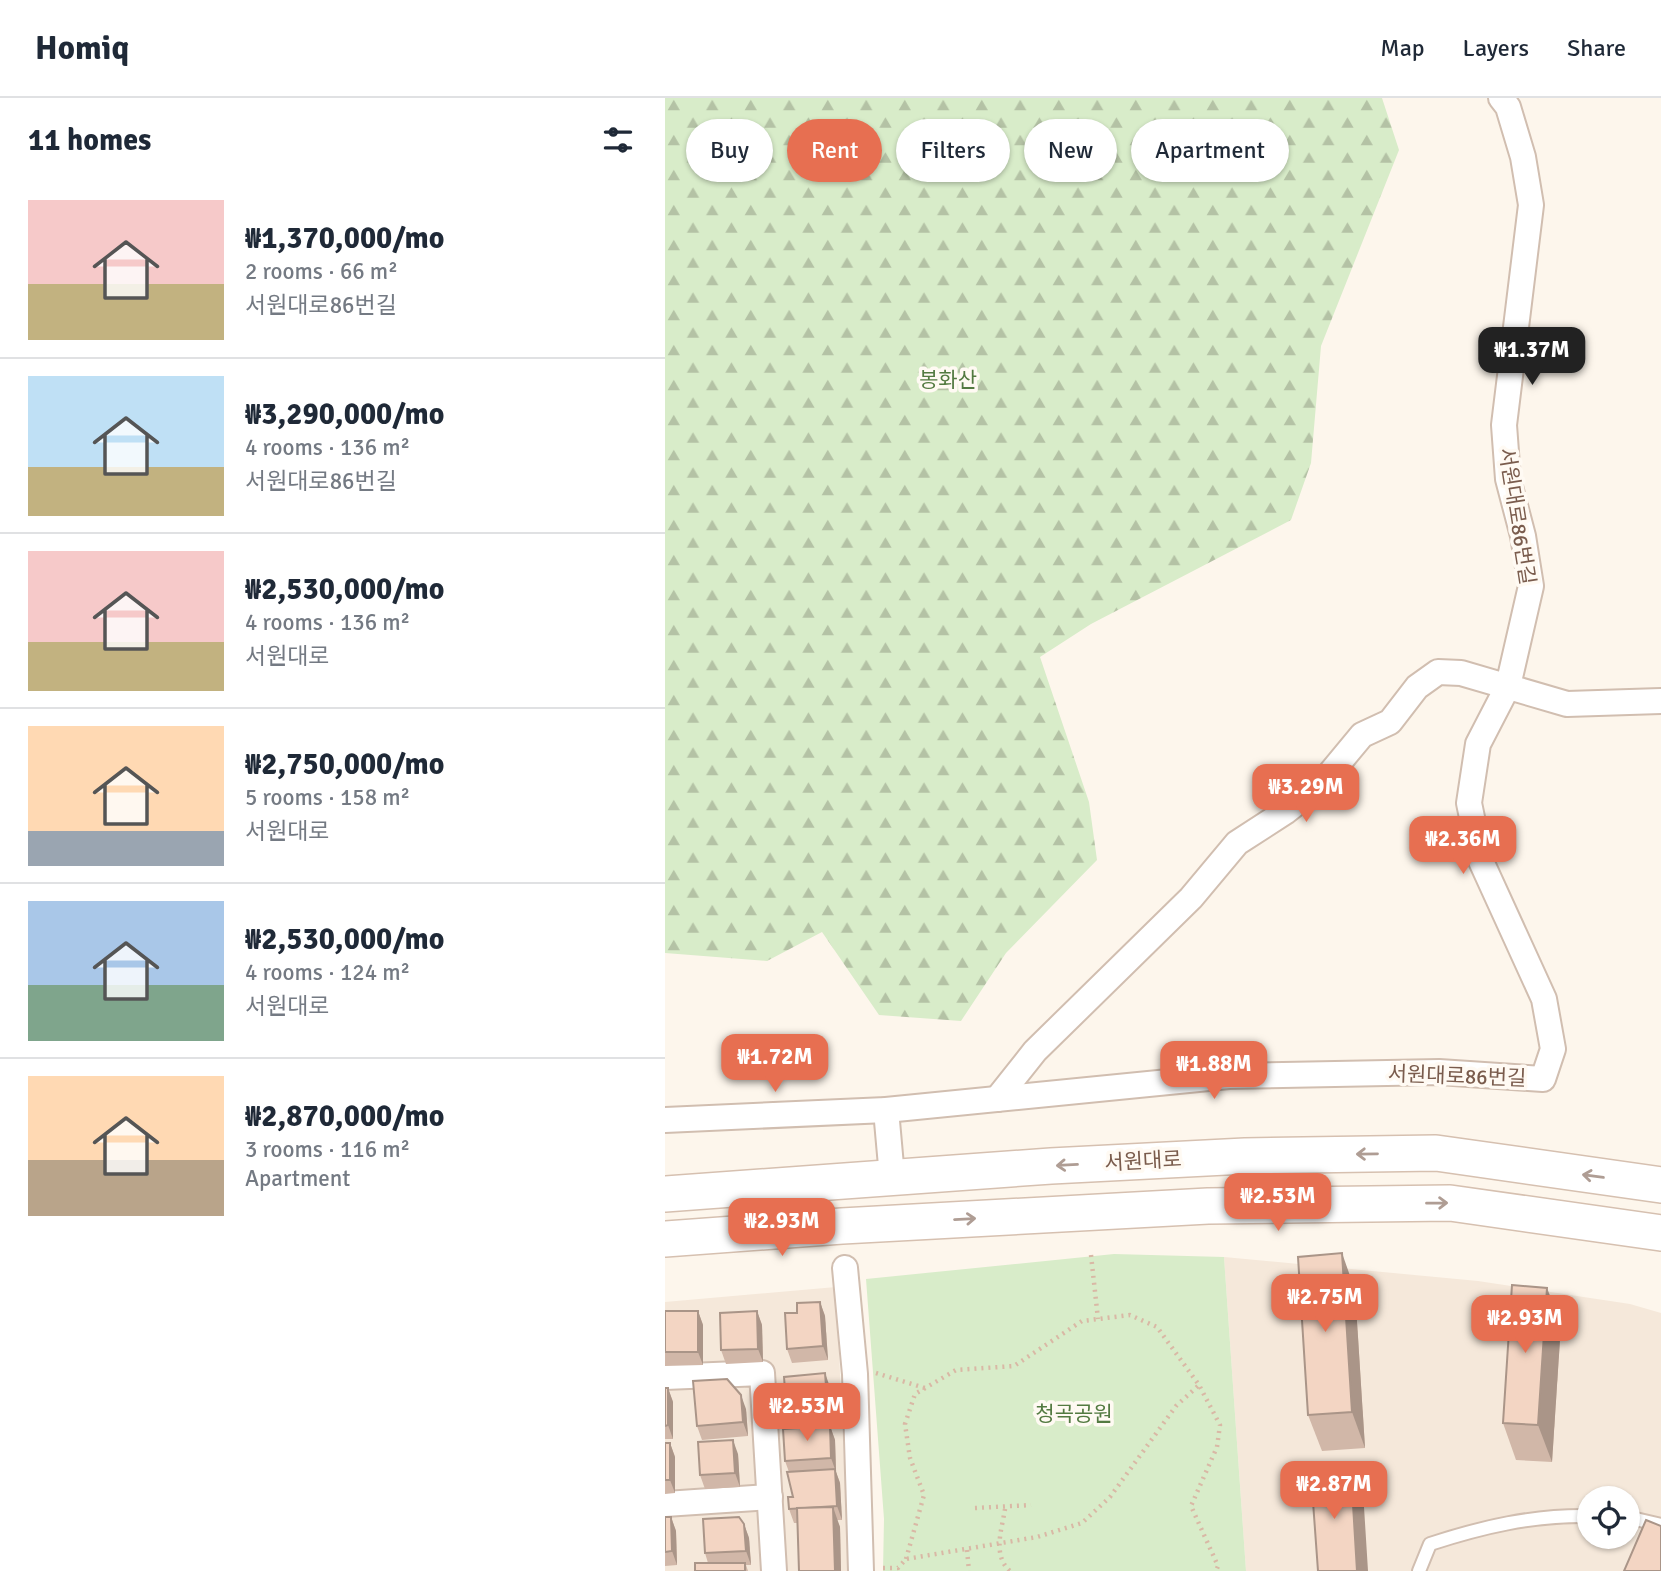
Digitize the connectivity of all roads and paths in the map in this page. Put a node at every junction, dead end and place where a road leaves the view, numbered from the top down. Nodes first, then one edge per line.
1 (1501, 98) edge
2 (1508, 686) junction
3 (1661, 701) edge
4 (997, 1099) junction
5 (887, 1110) junction
6 (665, 1120) edge
7 (892, 1177) junction
8 (1661, 1185) edge
9 (665, 1194) edge
10 (897, 1223) junction
11 (1661, 1233) edge
12 (665, 1239) edge
13 (1091, 1255) dead end
14 (845, 1268) dead end
15 (1098, 1319) junction
16 (855, 1374) junction
17 (665, 1377) edge
18 (1199, 1385) junction
19 (925, 1388) junction
20 (770, 1497) junction
21 (665, 1504) edge
22 (1031, 1505) dead end
23 (975, 1508) dead end
24 (1005, 1509) junction
25 (1577, 1516) edge
26 (1640, 1520) edge
27 (1661, 1525) edge
28 (999, 1544) junction
29 (967, 1550) junction
30 (907, 1559) junction
31 (861, 1568) edge
32 (775, 1571) edge
33 (969, 1571) edge
34 (1010, 1571) edge
35 (1216, 1571) edge
36 (1419, 1571) edge

1 - 2 street, 서원대로86번길
2 - 3 street
2 - 4 street
2 - 4 street, 서원대로86번길
4 - 5 street, 서원대로86번길
5 - 6 street, 서원대로86번길
5 - 7 street
8 -> 7 street, 서원대로
7 - 9 street, 서원대로
7 - 10 street
10 -> 11 street
10 - 12 street
13 - 15 path
14 - 16 street
15 - 18 path
15 - 19 path
16 - 19 path
16 - 31 street
17 - 20 street
18 - 28 path
18 - 35 path
19 - 30 path
20 - 21 street
20 - 32 street
22 - 24 path
23 - 24 path
24 - 28 path
25 - 36 lane
26 - 27 lane
28 - 29 path
28 - 34 path
29 - 30 path
29 - 33 path
30 - 31 path

